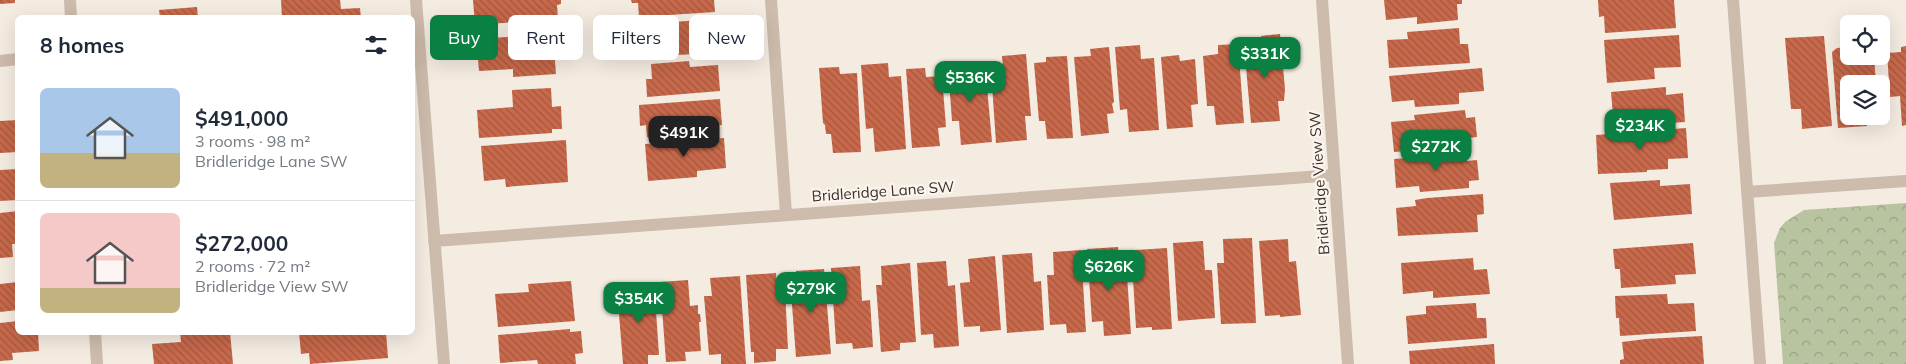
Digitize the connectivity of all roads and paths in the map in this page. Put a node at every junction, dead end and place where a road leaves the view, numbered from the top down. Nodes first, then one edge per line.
1 (70, 0) edge
2 (416, 0) edge
3 (771, 0) edge
4 (1322, 0) edge
5 (1733, 0) edge
6 (71, 15) edge
7 (15, 59) edge
8 (0, 61) edge
9 (1334, 174) junction
10 (1906, 180) edge
11 (1747, 192) junction
12 (786, 214) junction
13 (434, 241) junction
14 (95, 335) edge
15 (97, 364) edge
16 (444, 364) edge
17 (1348, 364) edge
18 (1760, 364) edge

1 - 6 street
2 - 13 street
3 - 12 street
4 - 9 street, Bridleridge View SW
5 - 11 street
7 - 8 street
9 - 12 street, Bridleridge Lane SW
9 - 17 street, Bridleridge View SW
10 - 11 street
11 - 18 street
12 - 13 street, Bridleridge Lane SW
13 - 16 street
14 - 15 street

